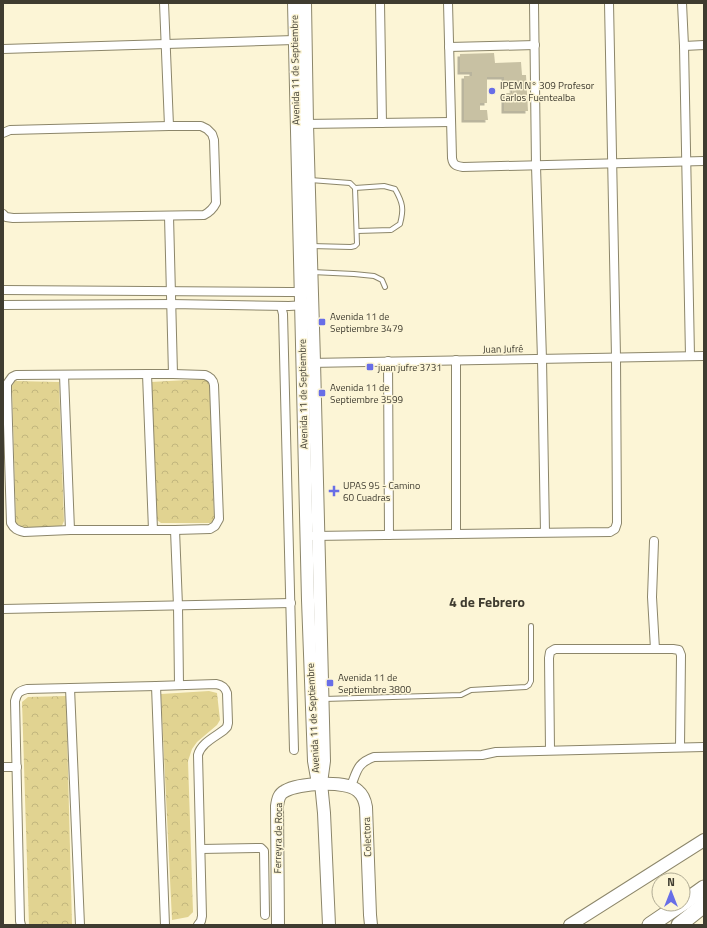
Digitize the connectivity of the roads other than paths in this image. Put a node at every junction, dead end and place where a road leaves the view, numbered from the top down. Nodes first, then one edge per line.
1 (164, 3) edge
2 (294, 3) edge
3 (305, 3) edge
4 (380, 3) edge
5 (448, 3) edge
6 (534, 3) edge
7 (609, 3) edge
8 (682, 3) edge
9 (294, 40) junction
10 (165, 44) junction
11 (535, 45) junction
12 (684, 46) junction
13 (704, 46) edge
14 (449, 47) junction
15 (3, 49) edge
16 (451, 122) junction
17 (382, 123) junction
18 (302, 124) junction
19 (168, 126) junction
20 (3, 133) edge
21 (704, 161) edge
22 (686, 162) junction
23 (613, 163) junction
24 (536, 166) junction
25 (309, 180) junction
26 (354, 188) junction
27 (3, 214) edge
28 (169, 216) junction
29 (357, 231) junction
30 (311, 246) junction
31 (312, 272) junction
32 (385, 287) dead end
33 (3, 290) edge
34 (171, 292) junction
35 (306, 292) junction
36 (171, 304) junction
37 (3, 305) edge
38 (307, 305) junction
39 (281, 306) junction
40 (690, 356) junction
41 (704, 356) edge
42 (616, 357) junction
43 (542, 358) junction
44 (456, 360) junction
45 (388, 361) junction
46 (314, 362) junction
47 (302, 363) junction
48 (147, 374) junction
49 (173, 374) junction
50 (64, 375) junction
51 (6, 454) edge
52 (70, 530) junction
53 (152, 530) junction
54 (175, 530) junction
55 (545, 532) junction
56 (456, 534) junction
57 (389, 535) junction
58 (312, 536) junction
59 (654, 541) dead end
60 (291, 603) junction
61 (178, 606) junction
62 (3, 609) edge
63 (531, 626) dead end
64 (655, 649) junction
65 (179, 685) junction
66 (156, 686) junction
67 (70, 688) junction
68 (317, 699) junction
69 (680, 747) junction
70 (704, 747) edge
71 (294, 750) dead end
72 (550, 750) junction
73 (17, 766) junction
74 (3, 767) edge
75 (321, 783) junction
76 (351, 786) junction
77 (704, 840) edge
78 (201, 849) junction
79 (704, 888) edge
80 (691, 897) edge
81 (704, 905) edge
82 (669, 912) edge
83 (265, 915) dead end
84 (21, 925) edge
85 (80, 925) edge
86 (165, 925) edge
87 (198, 925) edge
88 (278, 925) edge
89 (329, 925) edge
90 (371, 925) edge
91 (570, 925) edge
92 (650, 925) edge
93 (679, 925) edge

1 - 10 street
2 - 9 main road, Avenida 11 de Septiembre
3 - 18 main road, Avenida 11 de Septiembre
4 - 17 street
5 - 14 street
6 - 11 street
7 - 23 street
8 - 12 street
9 - 10 street
9 - 18 main road, Avenida 11 de Septiembre
10 - 15 street
10 - 19 street
11 - 14 street
11 - 24 street
12 - 13 street
12 - 22 street
14 - 16 street
16 - 17 street
16 - 24 street
17 - 18 street
18 - 25 main road, Avenida 11 de Septiembre
18 - 35 main road, Avenida 11 de Septiembre
19 - 20 street
19 - 28 street
21 - 22 street
22 - 23 street
22 - 40 street
23 - 24 street
23 - 42 street
24 - 43 street
25 - 26 lane
25 - 30 main road, Avenida 11 de Septiembre
26 - 29 lane
26 - 29 lane
27 - 28 street
28 - 34 street
29 - 30 lane
30 - 31 main road, Avenida 11 de Septiembre
31 - 32 lane
31 - 35 main road, Avenida 11 de Septiembre
33 - 34 street
34 - 35 street
34 - 36 street
35 - 38 main road, Avenida 11 de Septiembre
36 - 37 street
36 - 39 street
36 - 49 street
38 - 39 street
38 - 46 main road, Avenida 11 de Septiembre
38 - 47 main road, Avenida 11 de Septiembre
39 - 60 street
40 - 41 street, Juan Jufré
40 - 42 street, Juan Jufré
42 - 43 street, Juan Jufré
42 - 55 street
43 - 44 street, Juan Jufré
43 - 55 street
44 - 45 street, Juan Jufré
44 - 56 street
45 - 46 street, Juan Jufré
45 - 57 street
46 - 47 street, Juan Jufré
46 - 58 main road, Avenida 11 de Septiembre
47 - 58 main road, Avenida 11 de Septiembre
48 - 49 street
48 - 50 street
48 - 53 street
49 - 54 street
50 - 51 street
50 - 52 street
51 - 52 street
52 - 53 street
53 - 54 street
54 - 61 street
55 - 56 street
56 - 57 street
57 - 58 street
58 - 68 main road, Avenida 11 de Septiembre
59 - 64 street
60 - 61 street
60 - 71 street
61 - 62 street
61 - 65 street
63 - 68 lane
64 - 69 street
64 - 72 street
65 - 66 street
65 - 78 street
66 - 67 street
66 - 86 street
67 - 73 street
67 - 85 street
68 - 75 main road, Avenida 11 de Septiembre
69 - 70 street
69 - 72 street
72 - 76 street
73 - 74 street
73 - 84 street
75 - 76 main road
75 - 88 main road, Ferreyra de Roca
75 - 89 main road, Avenida 11 de Septiembre
76 - 90 main road, Colectora
77 - 91 main road
78 - 83 street
78 - 87 street
79 - 80 highway
81 - 93 highway
82 - 92 highway

